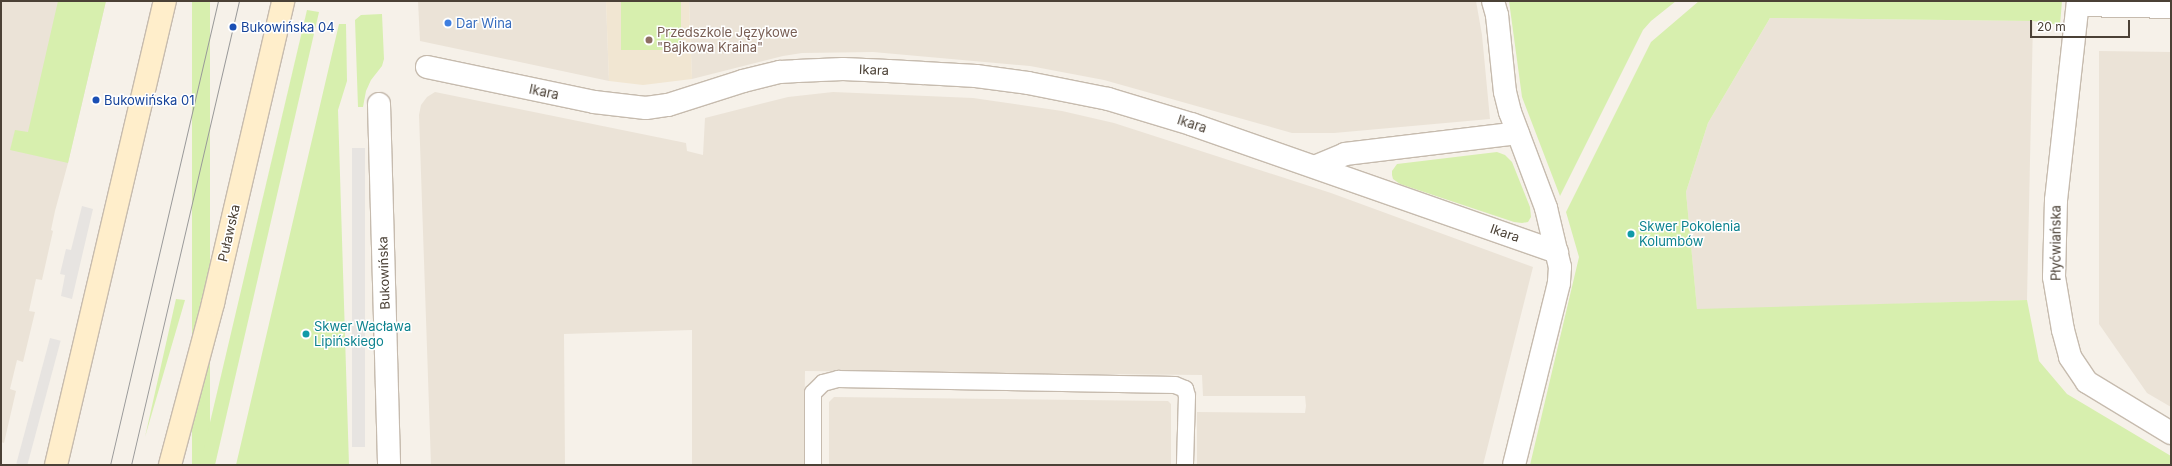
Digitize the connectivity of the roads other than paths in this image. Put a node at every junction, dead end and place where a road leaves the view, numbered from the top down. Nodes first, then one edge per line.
1 (166, 1) edge
2 (283, 1) edge
3 (1493, 1) edge
4 (2078, 3) edge
5 (2171, 7) edge
6 (426, 67) dead end
7 (379, 104) dead end
8 (1518, 133) junction
9 (1317, 166) junction
10 (1557, 252) junction
11 (2171, 433) edge
12 (56, 465) edge
13 (170, 465) edge
14 (389, 465) edge
15 (813, 465) edge
16 (1184, 465) edge
17 (1514, 465) edge

1 - 12 main road
2 - 13 main road, Puławska
3 - 8 street
4 - 5 street
4 - 11 street, Płyćwiańska
6 - 9 street, Ikara
7 - 14 street, Bukowińska
8 - 9 street
8 - 10 street
9 - 10 street, Ikara
10 - 17 street
15 - 16 lane

